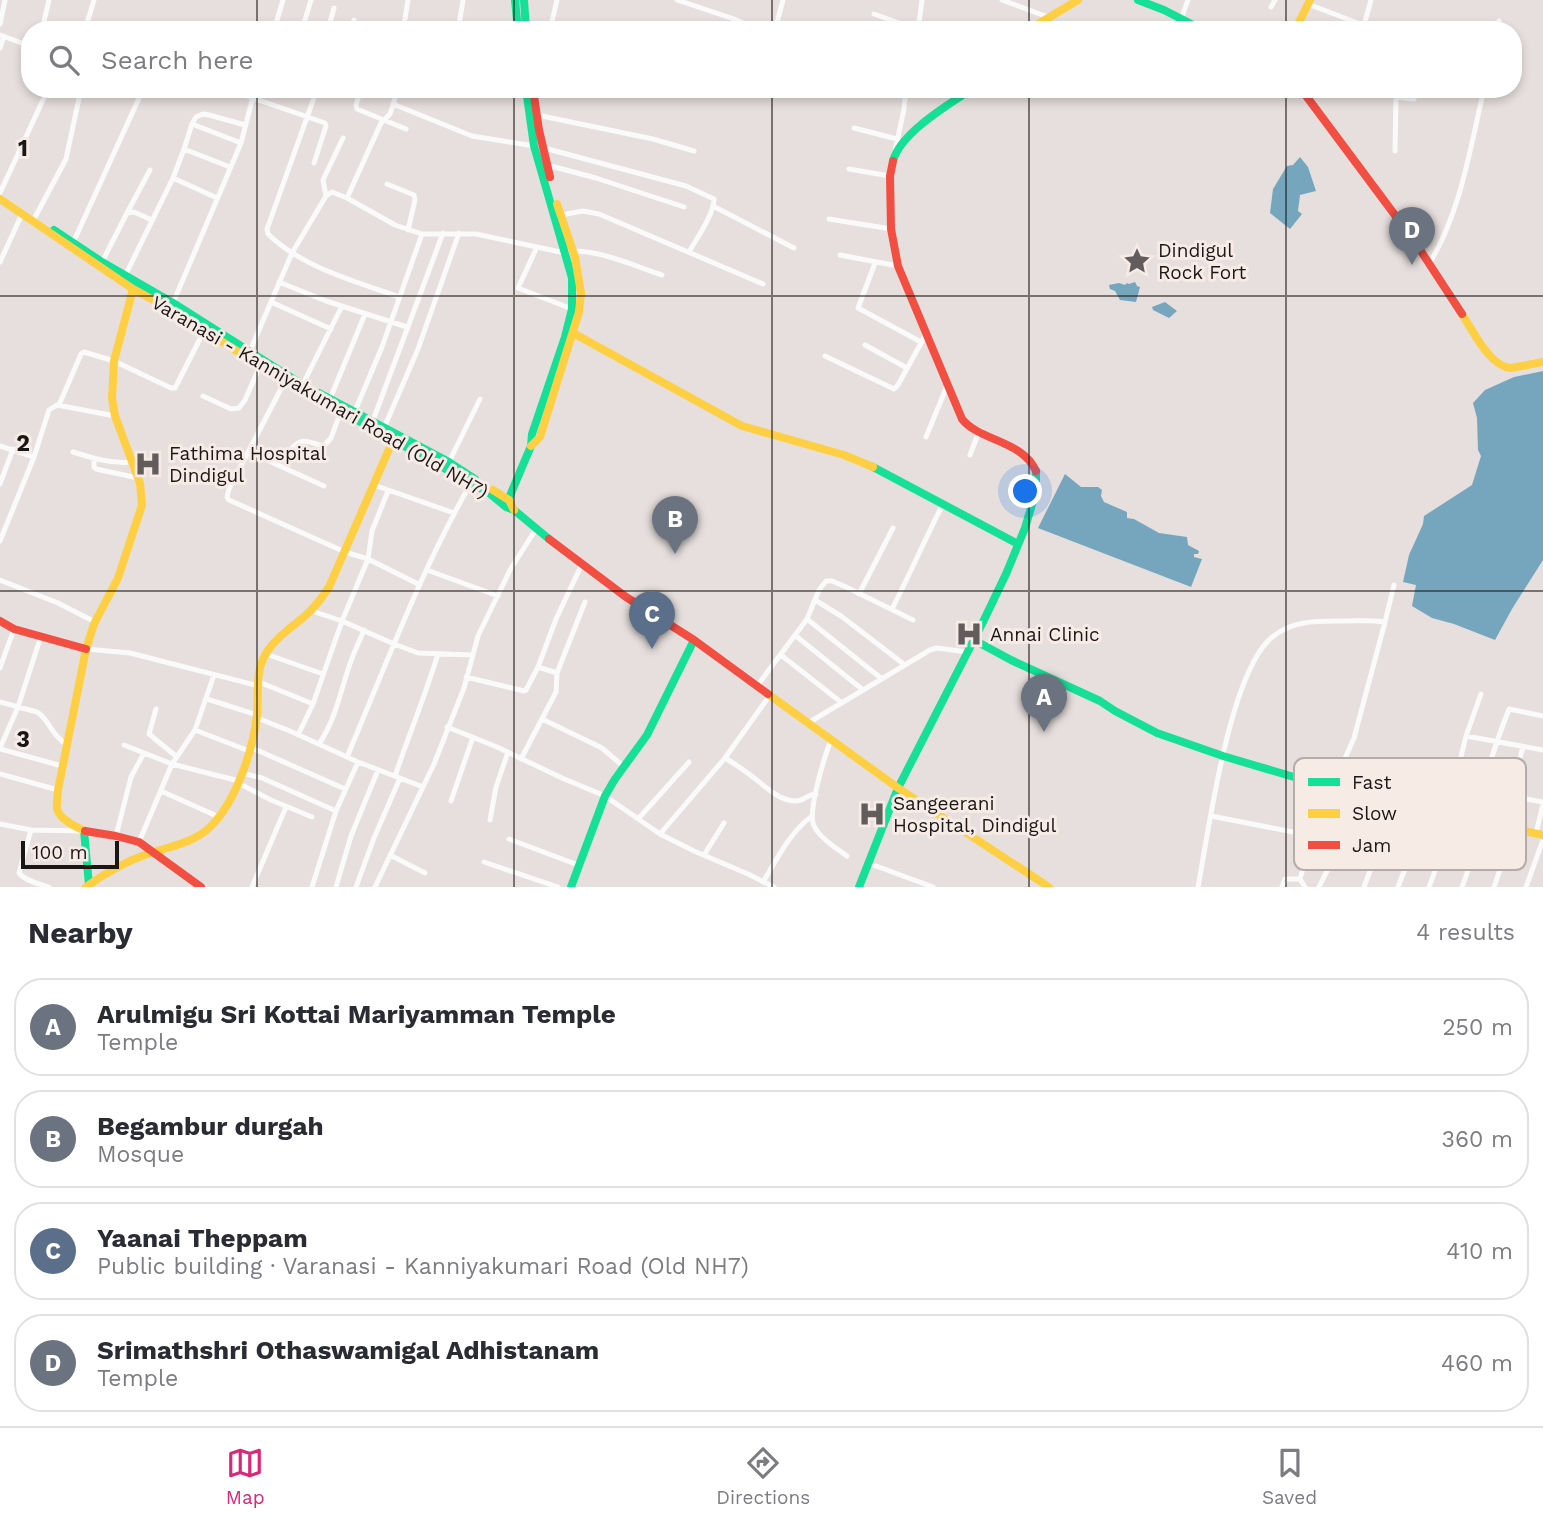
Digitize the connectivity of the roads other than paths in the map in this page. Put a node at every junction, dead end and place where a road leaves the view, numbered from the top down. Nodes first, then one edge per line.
1 (5, 0) edge
2 (49, 0) edge
3 (94, 0) edge
4 (283, 0) edge
5 (311, 0) edge
6 (408, 0) edge
7 (463, 0) edge
8 (515, 0) edge
9 (524, 0) edge
10 (556, 0) edge
11 (677, 0) edge
12 (783, 0) edge
13 (922, 0) edge
14 (1002, 0) edge
15 (1078, 0) edge
16 (1138, 0) edge
17 (1188, 0) edge
18 (1275, 0) edge
19 (1371, 0) edge
20 (1309, 2) edge
21 (1271, 7) dead end
22 (334, 8) dead end
23 (874, 14) dead end
24 (1048, 17) junction
25 (734, 19) joint
26 (1181, 19) junction
27 (44, 21) edge
28 (88, 21) edge
29 (277, 21) edge
30 (305, 21) edge
31 (330, 21) edge
32 (405, 21) edge
33 (460, 21) edge
34 (518, 21) edge
35 (525, 21) edge
36 (552, 21) edge
37 (739, 21) edge
38 (777, 21) edge
39 (893, 21) edge
40 (919, 21) edge
41 (1042, 21) edge
42 (1185, 21) edge
43 (1299, 21) edge
44 (1354, 21) edge
45 (1365, 21) edge
46 (0, 24) edge
47 (2, 35) edge
48 (21, 42) edge
49 (0, 48) edge
50 (44, 98) edge
51 (80, 98) edge
52 (139, 98) edge
53 (253, 98) edge
54 (256, 98) edge
55 (310, 98) edge
56 (358, 98) edge
57 (395, 98) edge
58 (528, 98) edge
59 (534, 98) edge
60 (904, 98) edge
61 (958, 98) edge
62 (1307, 98) edge
63 (1396, 98) edge
64 (1482, 98) edge
65 (393, 104) junction
66 (536, 115) junction
67 (307, 116) junction
68 (385, 120) junction
69 (191, 124) junction
70 (245, 125) junction
71 (405, 128) dead end
72 (854, 128) dead end
73 (343, 138) dead end
74 (897, 139) junction
75 (240, 143) junction
76 (538, 146) junction
77 (184, 149) junction
78 (694, 151) dead end
79 (1395, 151) dead end
80 (895, 154) junction
81 (314, 163) dead end
82 (547, 165) junction
83 (230, 167) junction
84 (849, 169) dead end
85 (150, 170) dead end
86 (890, 176) junction
87 (173, 178) junction
88 (387, 184) dead end
89 (0, 193) edge
90 (326, 196) junction
91 (217, 198) junction
92 (347, 198) junction
93 (0, 199) edge
94 (713, 206) junction
95 (684, 207) dead end
96 (127, 213) junction
97 (22, 214) junction
98 (561, 215) junction
99 (829, 219) dead end
100 (34, 220) junction
101 (152, 220) junction
102 (891, 229) junction
103 (408, 230) junction
104 (443, 233) junction
105 (459, 233) junction
106 (422, 234) junction
107 (72, 245) junction
108 (537, 247) junction
109 (794, 248) dead end
110 (569, 252) junction
111 (689, 252) junction
112 (292, 253) junction
113 (840, 255) dead end
114 (0, 262) edge
115 (875, 262) junction
116 (101, 264) junction
117 (1429, 264) junction
118 (898, 266) junction
119 (662, 275) dead end
120 (124, 278) junction
121 (279, 282) junction
122 (764, 284) dead end
123 (133, 289) junction
124 (399, 297) junction
125 (271, 302) junction
126 (173, 303) junction
127 (342, 306) junction
128 (572, 309) junction
129 (365, 314) junction
130 (390, 322) junction
131 (407, 327) junction
132 (331, 329) junction
133 (204, 331) junction
134 (573, 333) junction
135 (927, 333) junction
136 (921, 342) junction
137 (865, 345) dead end
138 (248, 355) junction
139 (825, 356) dead end
140 (114, 361) junction
141 (1543, 362) edge
142 (260, 366) junction
143 (907, 368) junction
144 (285, 381) junction
145 (947, 386) junction
146 (301, 387) junction
147 (332, 394) dead end
148 (203, 396) dead end
149 (480, 399) dead end
150 (59, 405) junction
151 (341, 411) junction
152 (354, 414) junction
153 (115, 416) junction
154 (372, 425) junction
155 (383, 431) junction
156 (979, 431) junction
157 (926, 437) dead end
158 (393, 440) junction
159 (0, 446) edge
160 (531, 446) junction
161 (292, 448) dead end
162 (13, 449) junction
163 (72, 452) dead end
164 (249, 452) junction
165 (970, 455) dead end
166 (34, 457) junction
167 (94, 459) junction
168 (131, 462) junction
169 (448, 465) junction
170 (138, 478) junction
171 (471, 483) junction
172 (0, 484) edge
173 (374, 485) junction
174 (324, 486) dead end
175 (514, 488) junction
176 (388, 491) junction
177 (494, 491) junction
178 (943, 504) junction
179 (510, 505) junction
180 (454, 513) junction
181 (893, 528) dead end
182 (536, 529) junction
183 (0, 541) edge
184 (1018, 544) junction
185 (345, 551) junction
186 (368, 559) junction
187 (582, 564) junction
188 (427, 570) junction
189 (0, 580) edge
190 (420, 585) junction
191 (1394, 585) dead end
192 (859, 594) junction
193 (498, 596) junction
194 (815, 600) junction
195 (585, 602) dead end
196 (892, 609) junction
197 (312, 611) junction
198 (807, 619) junction
199 (913, 620) dead end
200 (0, 621) edge
201 (342, 621) junction
202 (95, 622) junction
203 (1385, 622) junction
204 (14, 629) junction
205 (364, 630) junction
206 (41, 636) junction
207 (796, 636) junction
208 (694, 640) junction
209 (974, 640) junction
210 (394, 644) junction
211 (86, 649) junction
212 (967, 652) junction
213 (266, 654) junction
214 (438, 654) junction
215 (781, 654) junction
216 (472, 655) junction
217 (905, 665) junction
218 (538, 667) junction
219 (0, 668) edge
220 (557, 673) junction
221 (323, 674) junction
222 (214, 675) junction
223 (466, 677) junction
224 (882, 679) junction
225 (259, 684) junction
226 (757, 686) junction
227 (863, 690) junction
228 (1481, 694) dead end
229 (770, 695) junction
230 (206, 699) junction
231 (0, 702) edge
232 (842, 703) junction
233 (313, 704) junction
234 (18, 707) junction
235 (156, 709) dead end
236 (1543, 716) edge
237 (257, 717) junction
238 (541, 719) junction
239 (808, 723) junction
240 (447, 727) junction
241 (195, 730) junction
242 (3, 732) edge
243 (298, 735) junction
244 (1466, 736) junction
245 (473, 737) junction
246 (831, 740) junction
247 (1496, 742) junction
248 (66, 744) junction
249 (319, 744) junction
250 (124, 745) dead end
251 (1523, 747) junction
252 (0, 748) edge
253 (249, 749) junction
254 (1543, 750) edge
255 (508, 752) junction
256 (144, 753) junction
257 (177, 757) junction
258 (347, 757) junction
259 (1223, 757) junction
260 (725, 758) junction
261 (1342, 758) edge
262 (1462, 758) edge
263 (1491, 758) edge
264 (1520, 758) edge
265 (521, 759) junction
266 (358, 762) junction
267 (689, 762) dead end
268 (172, 764) junction
269 (62, 766) junction
270 (624, 767) junction
271 (378, 769) junction
272 (0, 775) edge
273 (398, 777) junction
274 (1294, 777) edge
275 (239, 779) junction
276 (423, 787) junction
277 (898, 788) junction
278 (345, 789) junction
279 (58, 790) junction
280 (161, 791) junction
281 (816, 794) junction
282 (605, 796) junction
283 (451, 801) dead end
284 (1543, 803) edge
285 (286, 807) junction
286 (336, 811) junction
287 (812, 816) junction
288 (1211, 816) junction
289 (219, 817) junction
290 (312, 817) dead end
291 (638, 818) junction
292 (490, 820) dead end
293 (724, 823) dead end
294 (0, 824) edge
295 (31, 830) junction
296 (84, 831) junction
297 (1294, 832) edge
298 (660, 834) junction
299 (116, 836) junction
300 (1541, 836) edge
301 (509, 839) dead end
302 (139, 842) junction
303 (153, 852) junction
304 (390, 855) junction
305 (704, 855) junction
306 (847, 856) dead end
307 (484, 862) dead end
308 (868, 863) junction
309 (578, 865) junction
310 (1303, 870) edge
311 (1327, 870) edge
312 (1370, 870) edge
313 (1405, 870) edge
314 (1434, 870) edge
315 (1468, 870) edge
316 (1500, 870) edge
317 (425, 873) dead end
318 (1300, 879) junction
319 (763, 882) junction
320 (88, 886) edge
321 (1046, 886) edge
322 (49, 887) edge
323 (201, 887) edge
324 (252, 887) edge
325 (312, 887) edge
326 (336, 887) edge
327 (356, 887) edge
328 (375, 887) edge
329 (558, 887) edge
330 (571, 887) edge
331 (774, 887) edge
332 (859, 887) edge
333 (933, 887) edge
334 (1198, 887) edge
335 (1283, 887) edge
336 (1305, 887) edge
337 (1319, 887) edge
338 (1364, 887) edge
339 (1398, 887) edge
340 (1429, 887) edge
341 (1462, 887) edge
342 (1494, 887) edge
343 (1526, 887) edge

1 - 46 street
2 - 27 street
3 - 28 street
4 - 29 street
5 - 30 street
6 - 32 street
7 - 33 street
8 - 34 main road
9 - 35 main road
10 - 36 street
11 - 25 street
12 - 38 street
13 - 40 street
14 - 24 street
15 - 24 main road
16 - 26 main road
17 - 26 street
18 - 21 street
19 - 45 street
20 - 43 main road
20 - 44 street
22 - 31 street
23 - 39 street
24 - 41 main road
25 - 37 street
26 - 42 main road
47 - 48 street
47 - 49 street
50 - 89 street
51 - 100 street
52 - 107 street
53 - 70 street
54 - 67 street
55 - 67 street
56 - 68 street
57 - 65 street
58 - 76 main road
59 - 66 main road
60 - 74 street
61 - 80 main road
62 - 117 main road
63 - 79 street
64 - 117 street
65 - 68 street
65 - 76 street
66 - 76 main road
66 - 78 street
67 - 81 street
67 - 112 street
68 - 71 street
68 - 92 street
69 - 70 street
69 - 75 street
69 - 77 street
70 - 75 street
72 - 74 street
73 - 90 street
74 - 80 street
75 - 83 street
76 - 82 main road
76 - 94 street
76 - 110 main road
77 - 83 street
77 - 87 street
80 - 86 main road
82 - 95 street
82 - 98 main road
83 - 91 street
84 - 86 street
85 - 96 street
86 - 102 main road
87 - 91 street
87 - 101 street
88 - 103 street
89 - 100 main road
90 - 92 street
90 - 112 street
91 - 126 street
92 - 103 street
93 - 97 main road, Varanasi - Kanniyakumari Road (Old NH7)
94 - 109 street
94 - 111 street
96 - 101 street
96 - 116 street
97 - 100 main road, Varanasi - Kanniyakumari Road (Old NH7)
97 - 114 street
98 - 110 main road
98 - 111 street
99 - 102 street
100 - 107 main road, Varanasi - Kanniyakumari Road (Old NH7)
101 - 120 street
102 - 118 main road
103 - 106 street
104 - 105 street
104 - 106 street
104 - 131 street
105 - 108 street
105 - 155 street
106 - 124 street
107 - 116 main road, Varanasi - Kanniyakumari Road (Old NH7)
108 - 110 street
108 - 128 street
110 - 119 street
110 - 128 main road
110 - 134 main road
111 - 122 street
112 - 121 street
112 - 124 street
113 - 115 street
115 - 118 street
115 - 136 street
116 - 120 main road, Varanasi - Kanniyakumari Road (Old NH7)
117 - 141 main road
118 - 135 main road
120 - 123 main road, Varanasi - Kanniyakumari Road (Old NH7)
120 - 126 main road
121 - 125 street
121 - 127 street
123 - 133 main road, Varanasi - Kanniyakumari Road (Old NH7)
123 - 140 main road
124 - 130 street
125 - 132 street
125 - 138 street
126 - 138 main road
127 - 129 street
127 - 132 street
128 - 160 main road
129 - 130 street
129 - 147 street
130 - 131 street
130 - 152 street
131 - 154 street
132 - 146 street
133 - 138 main road, Varanasi - Kanniyakumari Road (Old NH7)
133 - 140 street
134 - 160 main road
134 - 178 main road
135 - 136 street
135 - 145 main road
136 - 143 street
137 - 143 street
138 - 142 main road, Varanasi - Kanniyakumari Road (Old NH7)
138 - 146 main road
139 - 143 street
140 - 150 street
140 - 153 main road
142 - 144 main road, Varanasi - Kanniyakumari Road (Old NH7)
142 - 148 street
144 - 146 main road, Varanasi - Kanniyakumari Road (Old NH7)
144 - 164 street
145 - 156 main road
145 - 157 street
146 - 151 main road, Varanasi - Kanniyakumari Road (Old NH7)
146 - 152 main road
149 - 169 street
150 - 153 street
150 - 166 street
151 - 152 main road, Varanasi - Kanniyakumari Road (Old NH7)
151 - 161 street
152 - 154 main road, Varanasi - Kanniyakumari Road (Old NH7)
153 - 168 main road
154 - 155 main road, Varanasi - Kanniyakumari Road (Old NH7)
155 - 158 main road, Varanasi - Kanniyakumari Road (Old NH7)
155 - 169 main road
156 - 165 street
156 - 184 main road
158 - 169 main road, Varanasi - Kanniyakumari Road (Old NH7)
158 - 173 main road
159 - 162 street
160 - 175 main road
162 - 166 street
162 - 172 street
163 - 167 street
164 - 174 street
164 - 185 street
166 - 183 street
167 - 168 street
167 - 170 street
168 - 170 main road
169 - 171 main road, Varanasi - Kanniyakumari Road (Old NH7)
169 - 177 main road
170 - 202 main road
171 - 179 main road, Varanasi - Kanniyakumari Road (Old NH7)
171 - 180 street
173 - 176 street
173 - 185 main road
175 - 177 main road
175 - 179 main road
176 - 180 street
176 - 186 street
177 - 179 main road
178 - 184 main road
178 - 196 street
179 - 182 main road, Varanasi - Kanniyakumari Road (Old NH7)
180 - 188 street
181 - 192 street
182 - 187 main road, Varanasi - Kanniyakumari Road (Old NH7)
182 - 193 street
184 - 209 main road
185 - 186 street
185 - 197 main road
186 - 190 street
186 - 201 street
187 - 208 main road, Varanasi - Kanniyakumari Road (Old NH7)
187 - 218 street
188 - 190 street
188 - 193 street
189 - 202 street
190 - 210 street
191 - 203 street
192 - 194 street
192 - 196 street
193 - 216 street
194 - 198 street
194 - 217 street
195 - 220 street
196 - 199 street
197 - 201 street
197 - 213 main road
198 - 207 street
198 - 224 street
200 - 204 main road
201 - 205 street
201 - 221 street
202 - 211 main road
203 - 259 street
203 - 261 street
204 - 206 main road
204 - 219 street
205 - 210 street
205 - 249 street
206 - 211 main road
206 - 234 street
207 - 215 street
207 - 227 street
208 - 226 main road, Varanasi - Kanniyakumari Road (Old NH7)
208 - 270 main road
209 - 212 main road
209 - 259 main road
210 - 214 street
210 - 258 street
211 - 222 street
211 - 248 main road
212 - 217 street
212 - 277 main road
213 - 221 street
213 - 225 main road
214 - 216 street
214 - 273 street
215 - 226 street
215 - 232 street
216 - 223 street
217 - 224 street
218 - 220 street
218 - 223 street
220 - 238 street
221 - 233 street
222 - 225 street
222 - 230 street
223 - 240 street
224 - 227 street
225 - 233 street
225 - 237 main road
226 - 229 main road, Varanasi - Kanniyakumari Road (Old NH7)
227 - 232 street
228 - 244 street
229 - 239 main road, Varanasi - Kanniyakumari Road (Old NH7)
229 - 260 street
230 - 237 street
230 - 241 street
231 - 234 street
232 - 239 street
233 - 243 street
234 - 242 street
234 - 248 street
235 - 257 street
236 - 247 street
237 - 243 street
237 - 253 main road
238 - 265 street
238 - 270 street
239 - 246 main road, Varanasi - Kanniyakumari Road (Old NH7)
240 - 245 street
240 - 276 street
241 - 253 street
241 - 257 street
242 - 252 street
243 - 249 street
244 - 247 street
244 - 262 street
245 - 255 street
245 - 283 street
246 - 277 main road, Varanasi - Kanniyakumari Road (Old NH7)
246 - 281 street
247 - 251 street
247 - 263 street
248 - 269 main road
249 - 258 street
250 - 256 street
251 - 254 street
251 - 264 street
252 - 269 street
253 - 275 main road
253 - 278 street
255 - 265 street
255 - 292 street
256 - 268 street
256 - 299 street
257 - 268 street
258 - 266 street
259 - 274 main road
259 - 288 street
260 - 281 street
260 - 298 street
265 - 282 street
266 - 271 street
266 - 278 street
267 - 291 street
268 - 275 street
268 - 280 street
269 - 279 main road
270 - 282 main road
271 - 273 street
271 - 326 street
272 - 279 street
273 - 276 street
273 - 327 street
275 - 285 street
275 - 286 street
275 - 289 main road
276 - 304 street
277 - 308 main road
277 - 321 main road, Varanasi - Kanniyakumari Road (Old NH7)
278 - 286 street
279 - 296 main road
280 - 289 street
280 - 302 street
281 - 287 street
282 - 291 street
282 - 309 main road
284 - 300 street
285 - 290 street
285 - 324 street
286 - 325 street
287 - 306 street
287 - 319 street
288 - 297 street
288 - 334 street
289 - 303 main road
291 - 298 street
293 - 305 street
294 - 295 street
295 - 296 street
295 - 322 street
296 - 299 main road
296 - 320 main road
298 - 305 street
299 - 302 main road
300 - 343 street
301 - 309 street
302 - 303 main road
303 - 320 main road
303 - 323 main road
304 - 317 street
304 - 328 street
305 - 319 street
307 - 329 street
308 - 332 main road
308 - 333 street
309 - 330 main road
310 - 318 street
311 - 337 street
312 - 338 street
313 - 339 street
314 - 340 street
315 - 341 street
316 - 342 street
318 - 335 street
318 - 336 street
319 - 331 street

